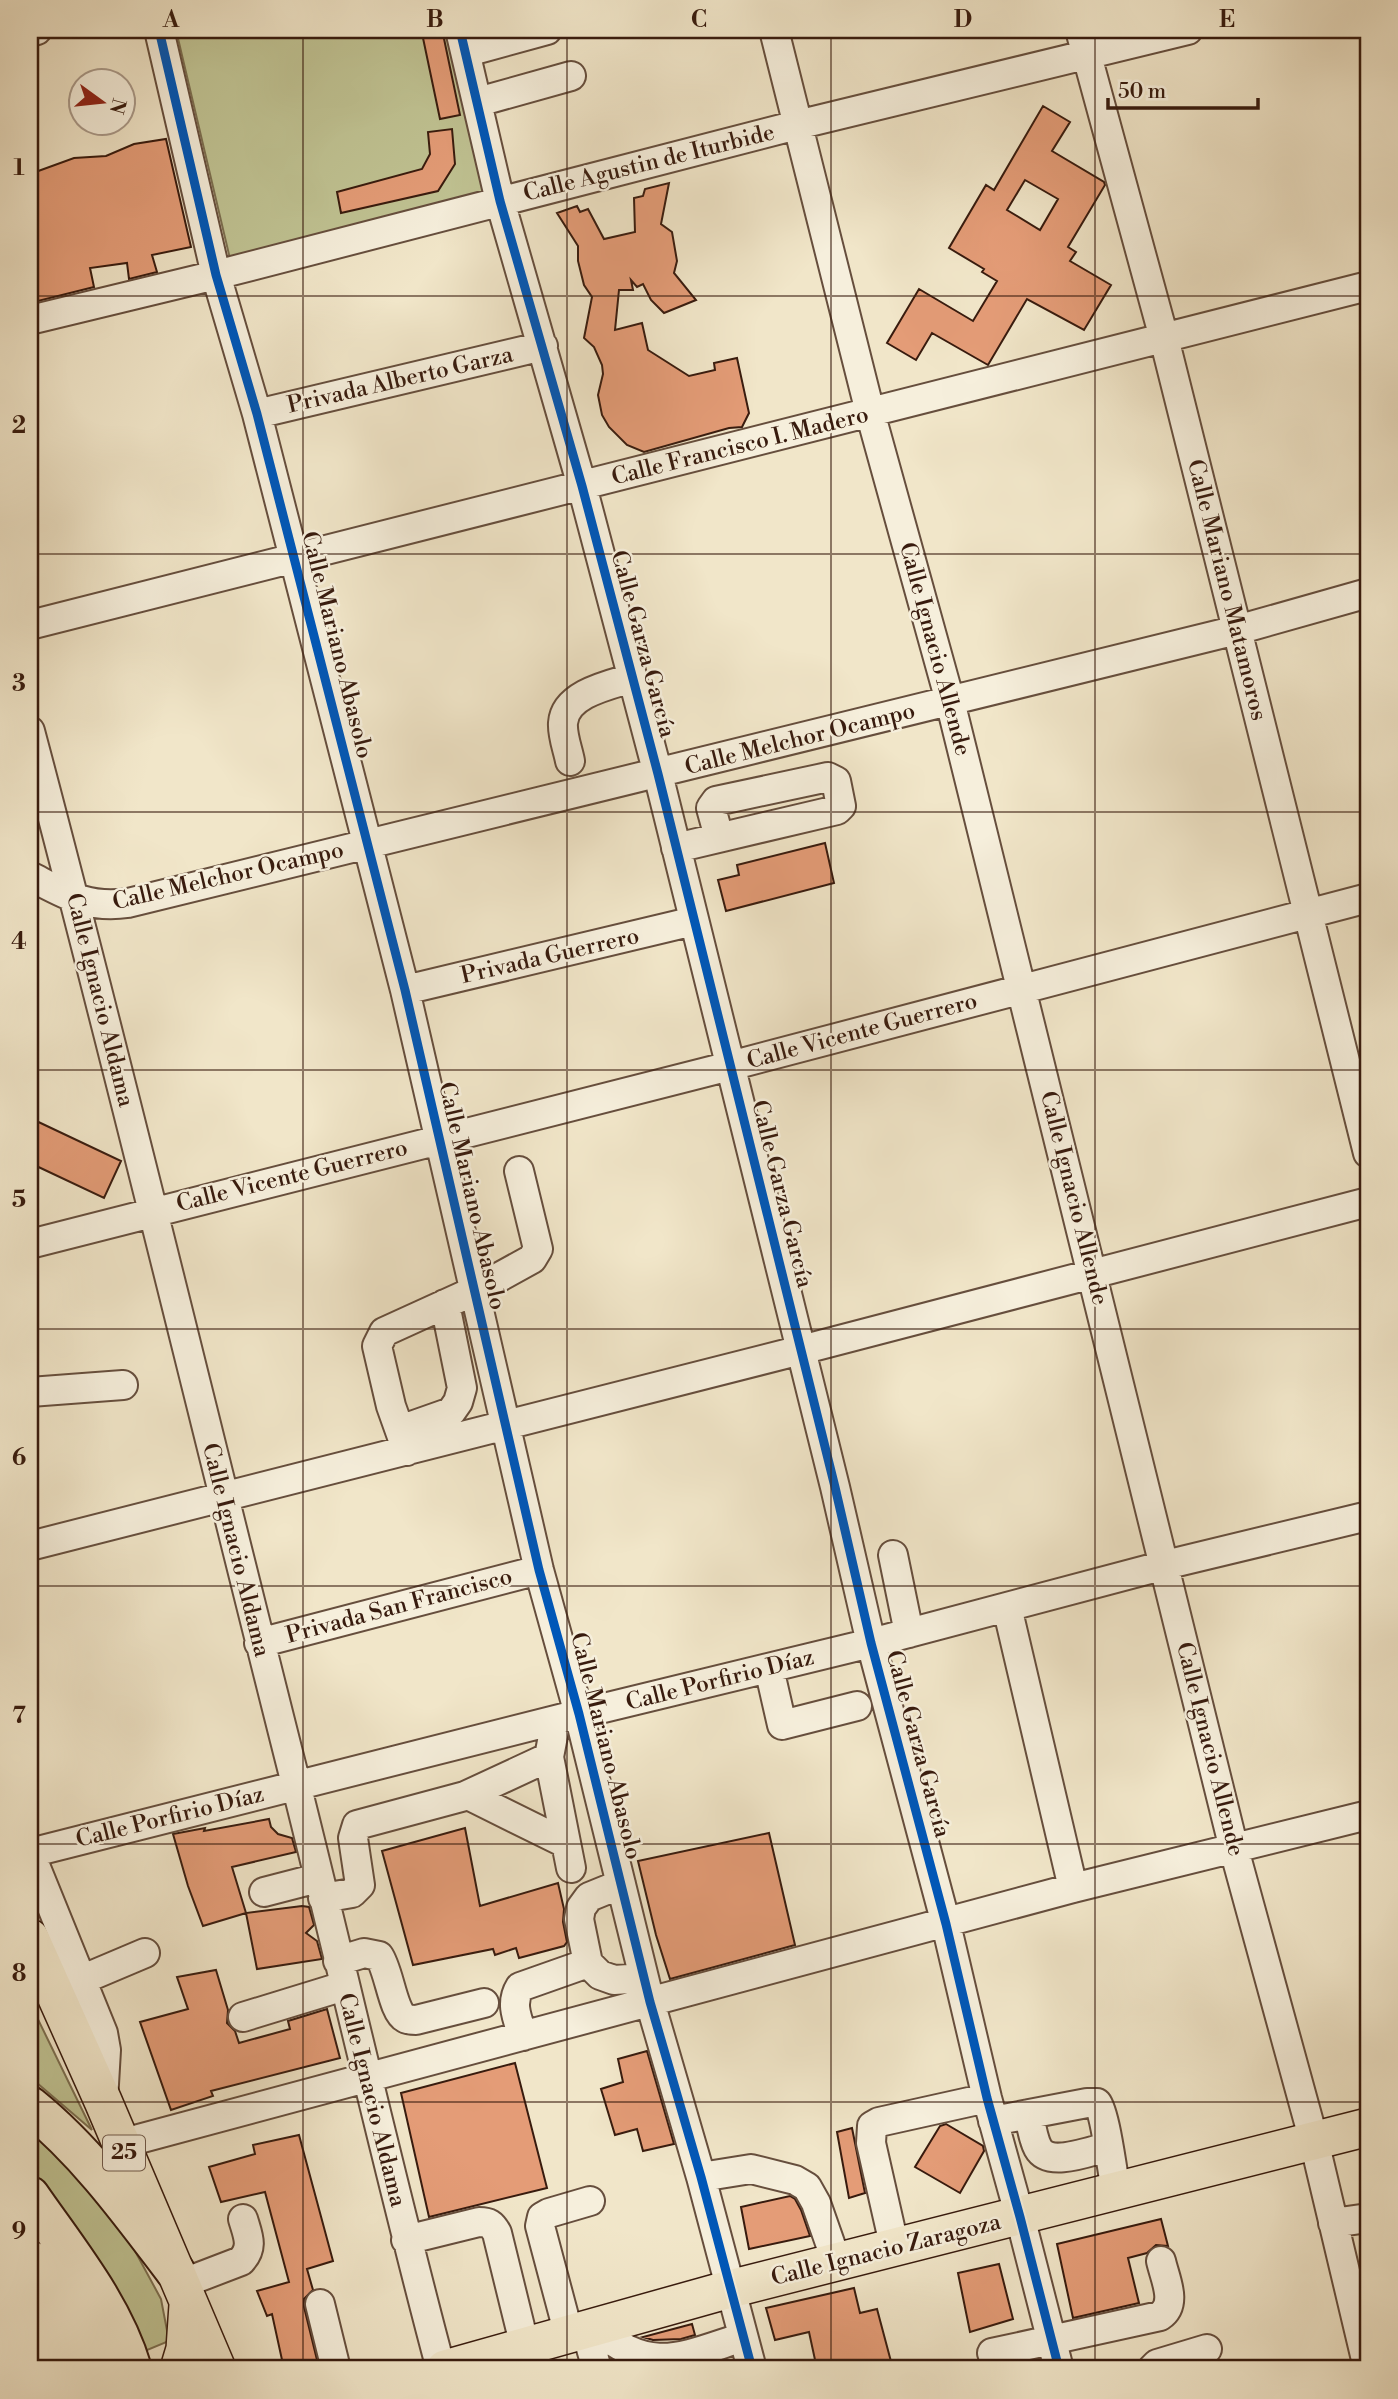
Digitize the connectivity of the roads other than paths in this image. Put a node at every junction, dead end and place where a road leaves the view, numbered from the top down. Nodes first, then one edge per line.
1 (37, 30) edge
2 (159, 30) edge
3 (547, 30) edge
4 (774, 30) edge
5 (1188, 30) edge
6 (30, 32) edge
7 (464, 41) edge
8 (1084, 43) edge
9 (571, 76) dead end
10 (478, 102) junction
11 (797, 125) junction
12 (500, 201) junction
13 (216, 275) junction
14 (1368, 286) edge
15 (30, 320) edge
16 (1164, 338) junction
17 (543, 346) junction
18 (870, 412) junction
19 (257, 414) junction
20 (582, 486) junction
21 (295, 559) junction
22 (1368, 593) edge
23 (30, 625) edge
24 (1237, 630) junction
25 (632, 678) junction
26 (950, 701) junction
27 (30, 731) edge
28 (800, 738) junction
29 (570, 761) dead end
30 (658, 774) junction
31 (811, 781) junction
32 (719, 837) junction
33 (368, 843) junction
34 (676, 848) junction
35 (30, 876) edge
36 (1368, 898) edge
37 (75, 900) junction
38 (1309, 914) junction
39 (694, 921) junction
40 (1020, 989) junction
41 (405, 990) junction
42 (730, 1066) junction
43 (440, 1138) junction
44 (1368, 1153) edge
45 (519, 1171) dead end
46 (1368, 1202) edge
47 (153, 1212) junction
48 (30, 1244) edge
49 (1093, 1275) junction
50 (474, 1290) junction
51 (445, 1304) junction
52 (801, 1350) junction
53 (124, 1385) dead end
54 (30, 1392) edge
55 (505, 1426) junction
56 (404, 1441) junction
57 (223, 1498) junction
58 (1368, 1516) edge
59 (30, 1546) edge
60 (893, 1555) dead end
61 (1165, 1565) junction
62 (539, 1570) junction
63 (1007, 1607) junction
64 (909, 1633) junction
65 (259, 1643) junction
66 (871, 1643) junction
67 (769, 1668) junction
68 (857, 1706) dead end
69 (568, 1717) junction
70 (549, 1757) junction
71 (296, 1785) junction
72 (468, 1795) junction
73 (1368, 1815) edge
74 (1234, 1849) junction
75 (30, 1853) edge
76 (621, 1884) junction
77 (321, 1888) junction
78 (1073, 1888) junction
79 (264, 1892) dead end
80 (946, 1924) junction
81 (30, 1938) edge
82 (145, 1953) dead end
83 (589, 1963) junction
84 (341, 1974) junction
85 (68, 1985) junction
86 (647, 1990) junction
87 (484, 2003) dead end
88 (243, 2017) dead end
89 (523, 2036) junction
90 (366, 2078) junction
91 (35, 2110) edge
92 (990, 2110) junction
93 (1029, 2114) junction
94 (1368, 2127) edge
95 (1314, 2141) junction
96 (120, 2144) junction
97 (1107, 2147) junction
98 (701, 2177) junction
99 (1116, 2192) junction
100 (30, 2196) edge
101 (590, 2202) dead end
102 (1020, 2217) junction
103 (1368, 2218) edge
104 (243, 2219) dead end
105 (1333, 2222) junction
106 (406, 2240) junction
107 (895, 2249) junction
108 (30, 2260) edge
109 (1161, 2262) dead end
110 (837, 2263) junction
111 (181, 2285) junction
112 (730, 2288) junction
113 (320, 2304) dead end
114 (30, 2315) edge
115 (584, 2331) junction
116 (743, 2337) junction
117 (1051, 2340) junction
118 (1207, 2349) dead end
119 (992, 2353) dead end
120 (518, 2356) edge
121 (30, 2359) edge
122 (1368, 2368) edge
123 (41, 2369) edge
124 (65, 2369) edge
125 (108, 2369) edge
126 (132, 2369) edge
127 (179, 2369) edge
128 (217, 2369) edge
129 (335, 2369) edge
130 (443, 2369) edge
131 (597, 2369) edge
132 (752, 2369) edge
133 (1059, 2369) edge
134 (1152, 2369) edge

1 - 6 street
2 - 13 street, Calle Mariano Abasolo
3 - 7 street
4 - 11 street, Calle Ignacio Allende
5 - 8 street, Calle Agustin de Iturbide
7 - 10 street, Calle Garza García
8 - 11 street, Calle Agustin de Iturbide
8 - 16 street, Calle Mariano Matamoros
9 - 10 street
10 - 12 street, Calle Garza García
11 - 12 street, Calle Agustin de Iturbide
11 - 18 street, Calle Ignacio Allende
12 - 13 street, Calle Agustin de Iturbide
12 - 17 street, Calle Garza García
13 - 15 street, Calle Agustin de Iturbide
13 - 19 street, Calle Mariano Abasolo
14 - 16 street, Calle Francisco I. Madero
16 - 18 street, Calle Francisco I. Madero
16 - 24 street, Calle Mariano Matamoros
17 - 19 street, Privada Alberto Garza
17 - 20 street, Calle Garza García
18 - 20 street, Calle Francisco I. Madero
18 - 26 street, Calle Ignacio Allende
19 - 21 street, Calle Mariano Abasolo
20 - 21 street, Calle Francisco I. Madero
20 - 25 street, Calle Garza García
21 - 23 street, Calle Francisco I. Madero
21 - 33 street, Calle Mariano Abasolo
22 - 24 street, Calle Melchor Ocampo
24 - 26 street, Calle Melchor Ocampo
24 - 38 street, Calle Mariano Matamoros
25 - 29 street
25 - 30 street, Calle Garza García
26 - 28 street, Calle Melchor Ocampo
26 - 40 street, Calle Ignacio Allende
27 - 37 street, Calle Ignacio Aldama
28 - 30 street, Calle Melchor Ocampo
28 - 31 street
30 - 33 street, Calle Melchor Ocampo
30 - 34 street, Calle Garza García
31 - 32 street
31 - 32 street
32 - 34 street
33 - 37 street, Calle Melchor Ocampo
33 - 41 street, Calle Mariano Abasolo
34 - 39 street, Calle Garza García
35 - 37 street, Calle Melchor Ocampo
36 - 38 street, Calle Vicente Guerrero
37 - 47 street, Calle Ignacio Aldama
38 - 40 street, Calle Vicente Guerrero
38 - 44 street, Calle Mariano Matamoros
39 - 41 street, Privada Guerrero
39 - 42 street, Calle Garza García
40 - 42 street, Calle Vicente Guerrero
40 - 49 street, Calle Ignacio Allende
41 - 43 street, Calle Mariano Abasolo
42 - 43 street, Calle Vicente Guerrero
42 - 52 street, Calle Garza García
43 - 47 street, Calle Vicente Guerrero
43 - 50 street, Calle Mariano Abasolo
45 - 50 street
46 - 49 street
47 - 48 street, Calle Vicente Guerrero
47 - 57 street, Calle Ignacio Aldama
49 - 52 street
49 - 61 street, Calle Ignacio Allende
50 - 51 street
50 - 55 street, Calle Mariano Abasolo
51 - 56 street
51 - 56 street
52 - 55 street
52 - 66 street, Calle Garza García
53 - 54 street
55 - 56 street
55 - 62 street, Calle Mariano Abasolo
56 - 57 street
57 - 59 street
57 - 65 street, Calle Ignacio Aldama
58 - 61 street, Calle Porfirio Díaz
60 - 64 street
61 - 63 street, Calle Porfirio Díaz
61 - 74 street, Calle Ignacio Allende
62 - 65 street, Privada San Francisco
62 - 69 street, Calle Mariano Abasolo
63 - 64 street, Calle Porfirio Díaz
63 - 78 street
64 - 66 street, Calle Porfirio Díaz
65 - 71 street, Calle Ignacio Aldama
66 - 67 street, Calle Porfirio Díaz
66 - 80 street, Calle Garza García
67 - 68 street
67 - 69 street, Calle Porfirio Díaz
69 - 70 street
69 - 71 street, Calle Porfirio Díaz
69 - 76 street, Calle Mariano Abasolo
70 - 72 street
70 - 72 street
71 - 75 street, Calle Porfirio Díaz
71 - 77 street, Calle Ignacio Aldama
72 - 77 street
73 - 74 street
74 - 78 street
74 - 95 street, Calle Ignacio Allende
75 - 85 street
76 - 83 street
76 - 86 street, Calle Mariano Abasolo
77 - 79 street
77 - 84 street, Calle Ignacio Aldama
78 - 80 street
80 - 86 street
80 - 92 street, Calle Garza García
81 - 85 main road, 25
82 - 85 street
83 - 86 street
83 - 89 street
84 - 87 street
84 - 88 street
84 - 90 street, Calle Ignacio Aldama
85 - 96 main road, 25
86 - 89 street
86 - 98 street, Calle Mariano Abasolo
89 - 90 street
90 - 96 street
90 - 106 street, Calle Ignacio Aldama
91 - 111 highway
92 - 93 street
92 - 102 street, Calle Garza García
92 - 107 street
93 - 97 street
93 - 97 street
94 - 95 main road, Calle Ignacio Zaragoza
95 - 99 main road, Calle Ignacio Zaragoza
95 - 105 street, Calle Ignacio Allende
96 - 111 main road, 25
97 - 99 street
98 - 110 street
98 - 112 street, Calle Mariano Abasolo
99 - 102 main road, Calle Ignacio Zaragoza
100 - 126 highway
101 - 115 street
102 - 107 main road, Calle Ignacio Zaragoza
102 - 117 street, Calle Garza García
103 - 105 street
104 - 111 street
105 - 122 street, Calle Ignacio Allende
106 - 120 street
106 - 130 street, Calle Ignacio Aldama
107 - 110 main road, Calle Ignacio Zaragoza
108 - 125 highway
109 - 117 street
110 - 112 main road, Calle Ignacio Zaragoza
111 - 127 main road
111 - 128 main road, 25
112 - 115 main road, Calle Ignacio Zaragoza
112 - 116 street, Calle Mariano Abasolo
113 - 129 street
114 - 124 highway
115 - 116 street
115 - 120 main road, Calle Ignacio Zaragoza
115 - 131 street
116 - 132 street, Calle Mariano Abasolo
117 - 119 street
117 - 133 street, Calle Garza García
118 - 134 street
120 - 130 main road, Calle Ignacio Zaragoza
121 - 123 highway

